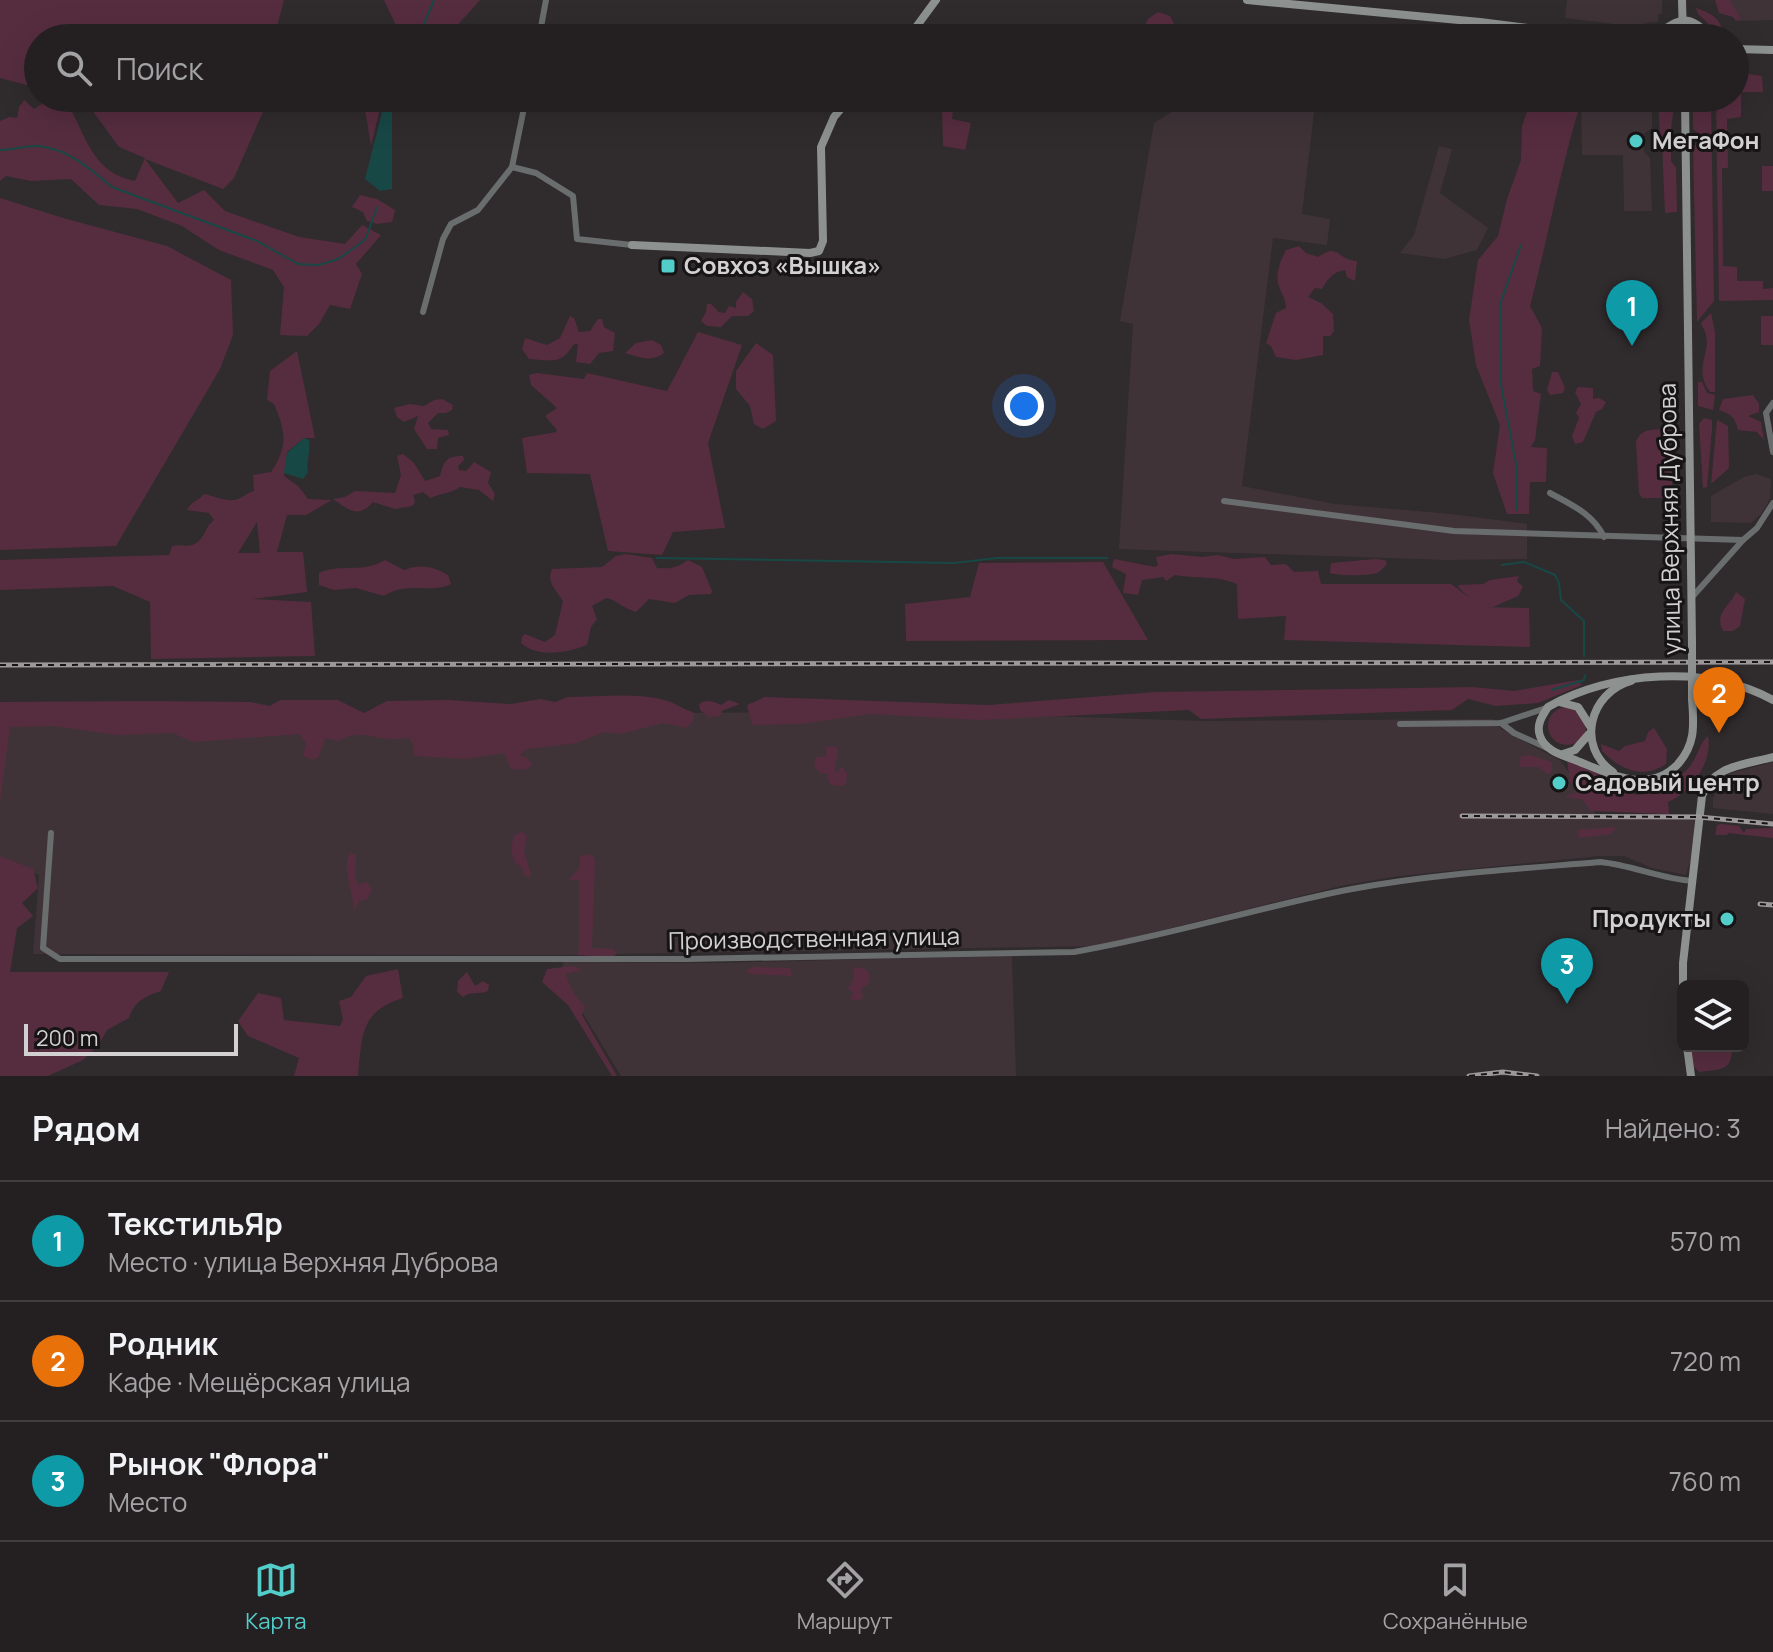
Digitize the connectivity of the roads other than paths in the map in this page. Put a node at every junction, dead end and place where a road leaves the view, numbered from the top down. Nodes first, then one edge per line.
1 (546, 0) edge
2 (936, 0) edge
3 (1247, 0) edge
4 (1682, 2) edge
5 (1682, 20) junction
6 (542, 24) edge
7 (918, 24) edge
8 (1496, 24) edge
9 (1671, 24) edge
10 (1676, 24) edge
11 (1682, 24) edge
12 (1690, 24) edge
13 (1700, 24) edge
14 (1749, 49) edge
15 (1773, 50) edge
16 (523, 112) edge
17 (838, 112) edge
18 (1685, 112) edge
19 (512, 167) junction
20 (632, 245) joint
21 (423, 312) dead end
22 (1772, 403) edge
23 (1773, 452) edge
24 (1550, 493) dead end
25 (1224, 501) dead end
26 (1773, 503) edge
27 (1604, 537) junction
28 (1691, 539) junction
29 (1743, 540) junction
30 (1693, 596) junction
31 (1647, 677) junction
32 (1773, 700) edge
33 (1558, 701) junction
34 (1548, 707) junction
35 (1501, 723) junction
36 (1400, 724) dead end
37 (1590, 730) junction
38 (1548, 748) junction
39 (1562, 754) junction
40 (1773, 757) edge
41 (1629, 779) junction
42 (51, 833) dead end
43 (1693, 881) junction
44 (1683, 980) edge
45 (1688, 1052) edge
46 (1691, 1076) edge

1 - 6 street
2 - 7 main road
3 - 8 main road
4 - 5 main road
4 - 9 main road
4 - 13 main road
5 - 10 main road
5 - 11 main road
5 - 12 main road
14 - 15 main road
16 - 19 street
17 - 20 main road
18 - 28 main road, улица Верхняя Дуброва
19 - 20 street
19 - 21 street
22 - 23 street
24 - 27 street
25 - 27 street
26 - 29 street
27 - 28 street
28 - 29 street
28 - 30 main road, улица Верхняя Дуброва
29 - 30 street
30 - 41 main road, улица Верхняя Дуброва, bridge
31 - 32 main road
31 - 33 main road
31 - 37 main road
33 - 34 main road
33 - 37 main road
34 - 35 street
34 - 38 main road
35 - 36 street
35 - 38 street
37 - 39 main road
37 - 41 main road
38 - 39 main road
39 - 41 main road
40 - 43 main road
42 - 43 street, Производственная улица
43 - 44 main road
45 - 46 main road

